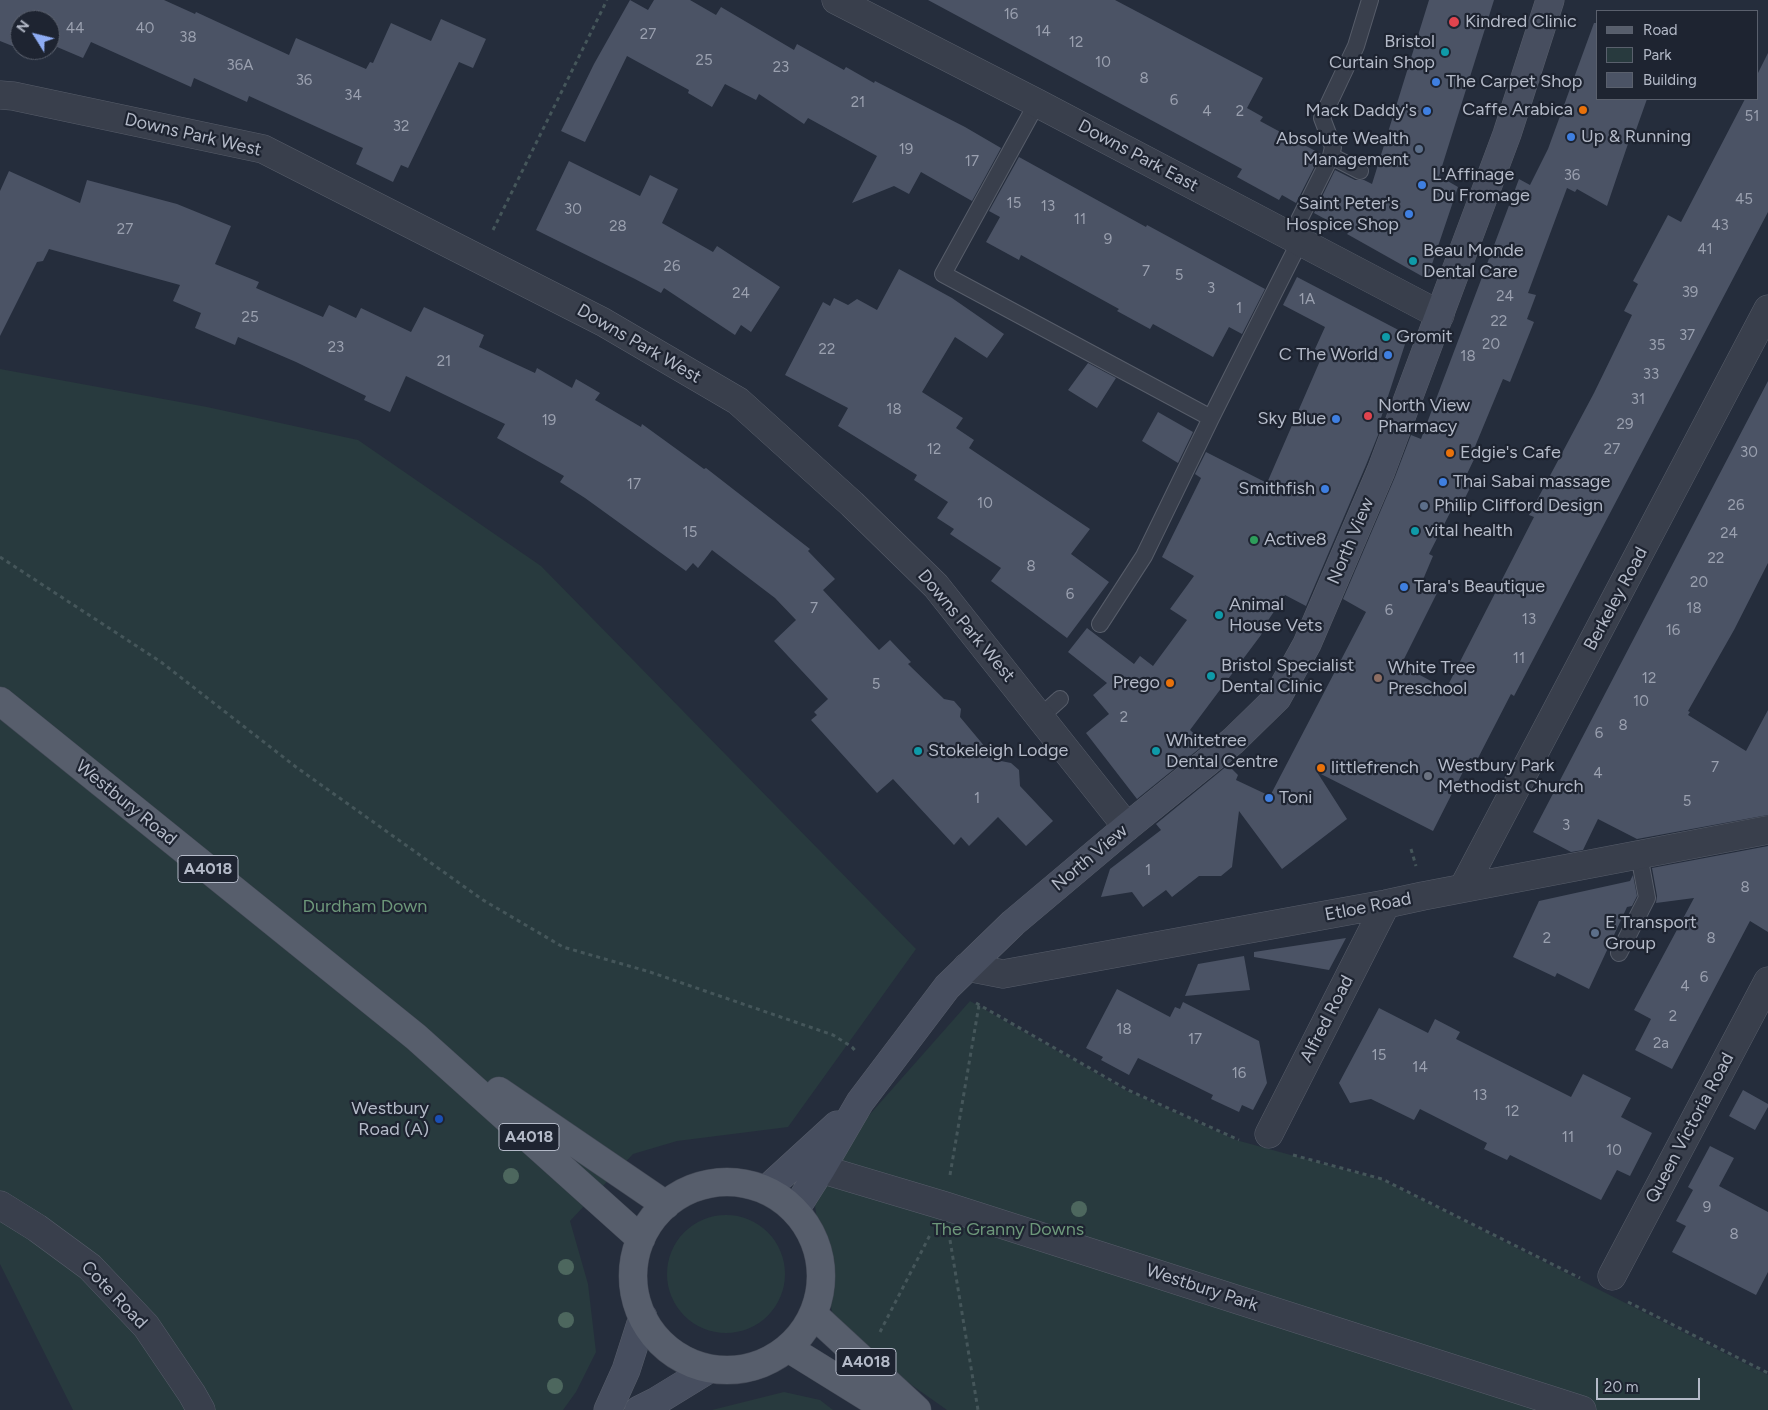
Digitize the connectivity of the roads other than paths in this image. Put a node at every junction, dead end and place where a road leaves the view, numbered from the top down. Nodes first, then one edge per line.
1 (836, 0) edge
2 (1370, 0) edge
3 (1550, 0) edge
4 (0, 95) edge
5 (1038, 103) junction
6 (1331, 156) junction
7 (1360, 170) dead end
8 (1295, 239) junction
9 (1768, 309) edge
10 (1440, 314) junction
11 (1211, 418) junction
12 (1100, 624) dead end
13 (1060, 699) dead end
14 (0, 701) edge
15 (1040, 717) junction
16 (1127, 827) junction
17 (1768, 830) edge
18 (1639, 855) junction
19 (1464, 888) junction
20 (1386, 904) junction
21 (1619, 953) dead end
22 (967, 966) junction
23 (1768, 981) edge
24 (416, 1037) junction
25 (860, 1102) junction
26 (1258, 1138) road end
27 (822, 1169) junction
28 (766, 1190) junction
29 (0, 1205) edge
30 (666, 1205) junction
31 (795, 1210) junction
32 (641, 1239) junction
33 (1616, 1287) road end
34 (813, 1314) junction
35 (643, 1317) junction
36 (788, 1348) junction
37 (709, 1368) junction
38 (201, 1410) edge
39 (608, 1410) edge
40 (639, 1410) edge
41 (888, 1410) edge
42 (917, 1410) edge
43 (1582, 1410) edge

1 - 5 street, Downs Park East
2 - 6 lane
3 - 10 main road, North View
4 - 15 street, Downs Park West
5 - 8 street, Downs Park East
5 - 11 lane
6 - 7 lane
6 - 8 lane
8 - 10 street, Downs Park East
8 - 11 lane
9 - 19 street, Berkeley Road
10 - 16 main road, North View
11 - 12 lane
13 - 15 lane
14 - 24 main road, Westbury Road / A4018
15 - 16 street, Downs Park West
16 - 22 main road, North View
17 - 18 street, Etloe Road
18 - 19 street, Etloe Road
18 - 21 lane
19 - 20 street, Etloe Road
20 - 22 street, Etloe Road
20 - 26 street, Alfred Road
22 - 25 main road, North View
23 - 33 street, Queen Victoria Road
24 - 30 main road, Westbury Road / A4018
24 - 32 main road, Westbury Road / A4018
25 - 27 main road, North View
25 - 28 main road, North View
27 - 31 main road, North View
27 - 43 street, Westbury Park
28 - 30 main road
28 - 31 main road
29 - 38 street, Cote Road
30 - 32 main road
31 - 34 main road
32 - 35 main road
34 - 36 main road
34 - 42 main road, A4018
35 - 37 main road
35 - 39 main road
36 - 37 main road
36 - 41 main road, A4018
37 - 40 main road

